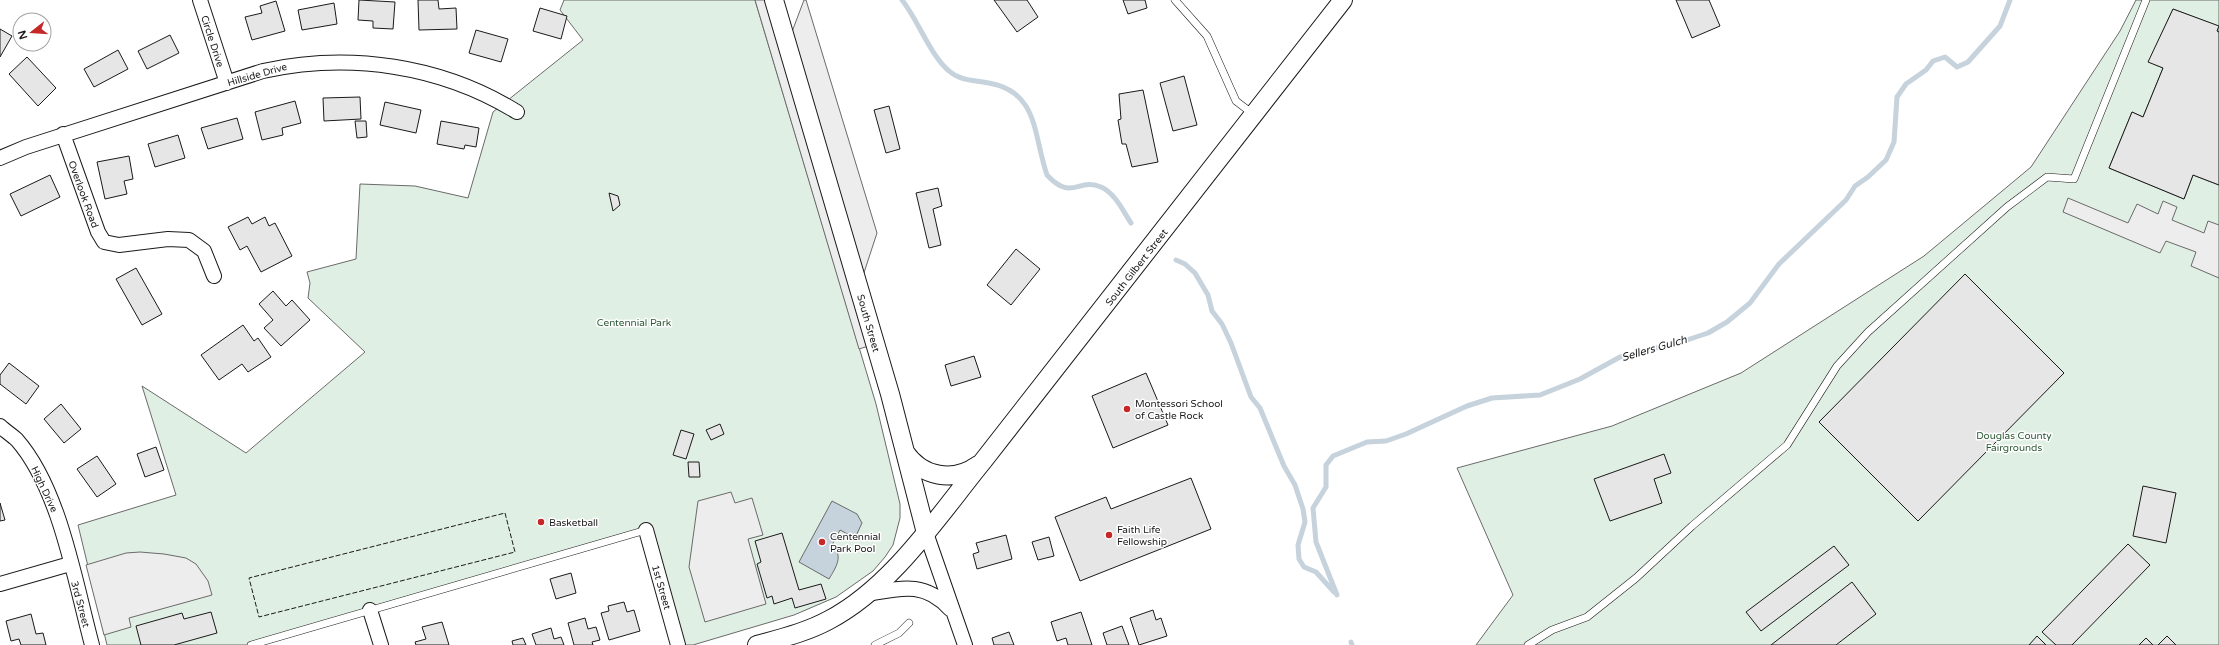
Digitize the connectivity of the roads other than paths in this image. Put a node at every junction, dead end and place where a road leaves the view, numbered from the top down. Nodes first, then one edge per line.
1 (200, 0) edge
2 (774, 0) edge
3 (1174, 0) edge
4 (1343, 0) edge
5 (2146, 0) edge
6 (227, 83) junction
7 (517, 112) dead end
8 (1254, 116) junction
9 (63, 134) junction
10 (0, 158) edge
11 (214, 276) dead end
12 (0, 426) edge
13 (904, 451) junction
14 (983, 461) junction
15 (646, 530) joint
16 (926, 533) junction
17 (70, 564) junction
18 (0, 584) edge
19 (868, 594) junction
20 (370, 610) junction
21 (953, 613) junction
22 (909, 623) dead end
23 (92, 645) edge
24 (252, 645) edge
25 (381, 645) edge
26 (678, 645) edge
27 (758, 645) edge
28 (875, 645) edge
29 (965, 645) edge
30 (1528, 645) edge

1 - 6 street, Circle Drive
2 - 13 street, South Street
3 - 8 lane
4 - 8 street, South Gilbert Street
5 - 30 lane
6 - 7 street, Hillside Drive
6 - 9 street, Hillside Drive
8 - 14 street, South Gilbert Street
9 - 10 street, Hillside Drive
9 - 11 street, Overlook Road
12 - 17 street, High Drive
13 - 14 street
13 - 16 street, South Street
14 - 16 street, South Gilbert Street
15 - 20 lane
15 - 26 street, 1st Street
16 - 19 street, South Gilbert Street
16 - 21 street, South Street
17 - 18 street
17 - 23 street, 3rd Street
19 - 21 street
19 - 27 street, South Gilbert Street
20 - 24 lane
20 - 25 street
21 - 29 street, South Street
22 - 28 lane

